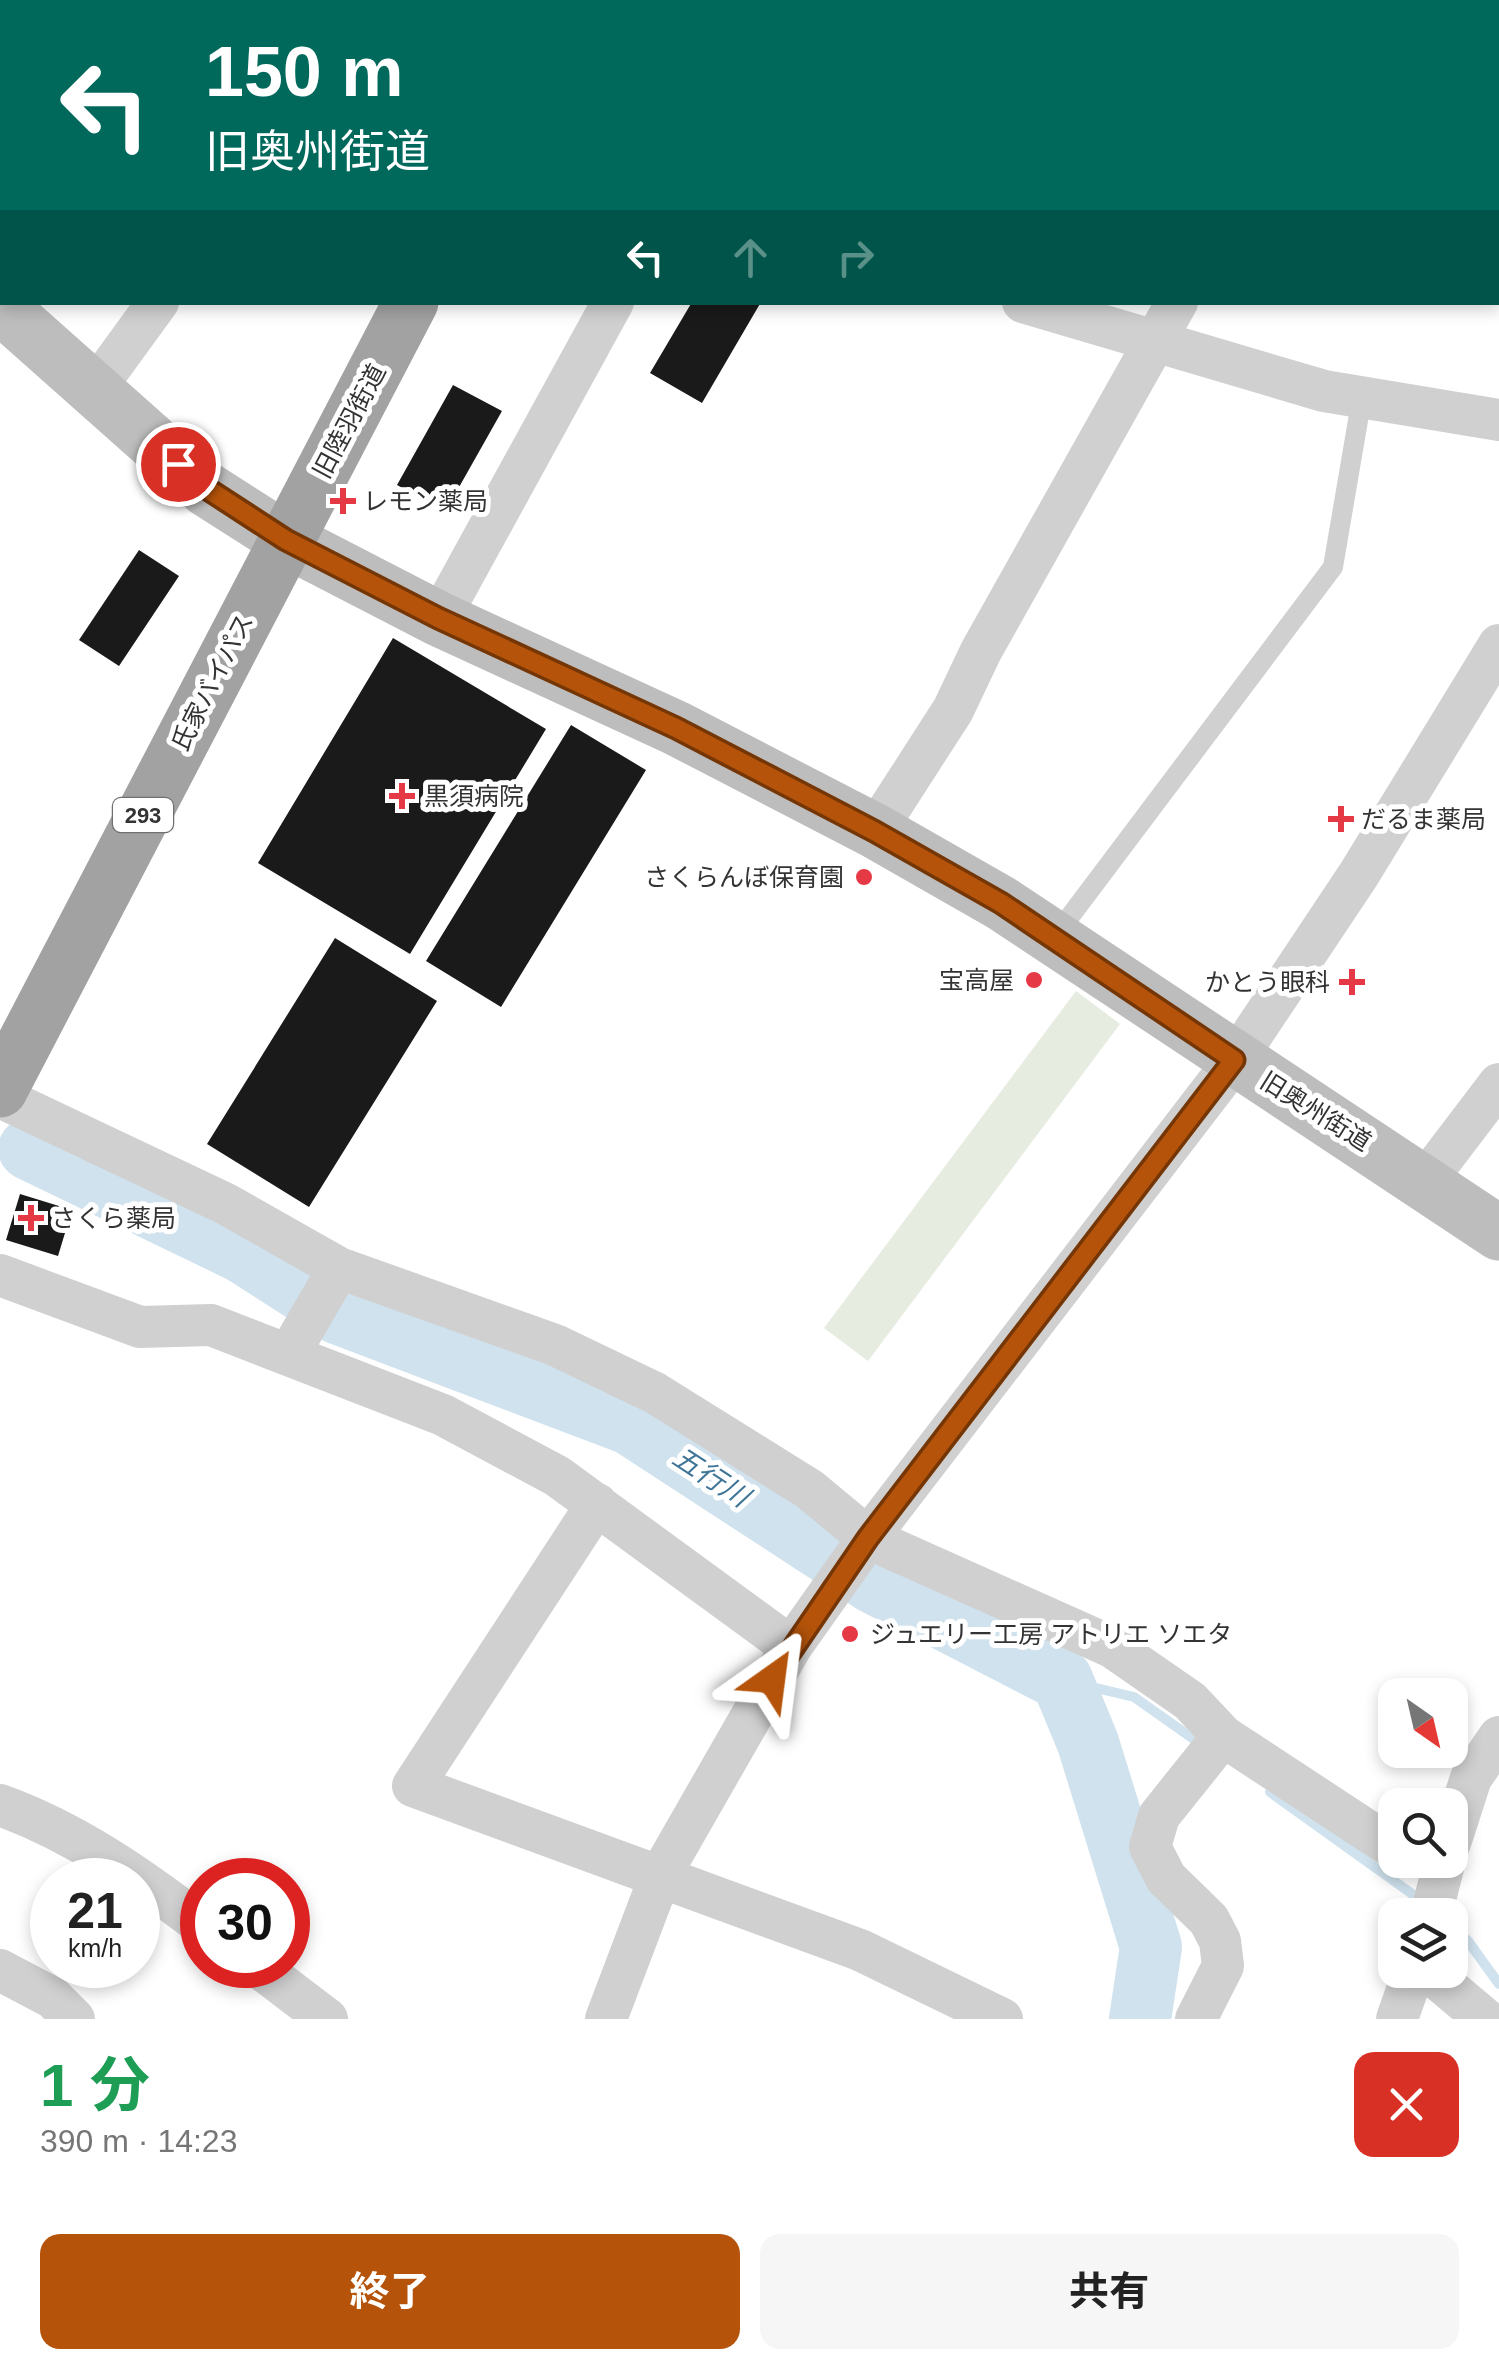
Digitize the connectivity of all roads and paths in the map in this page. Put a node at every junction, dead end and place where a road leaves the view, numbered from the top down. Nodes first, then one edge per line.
1 (156, 305) edge
2 (410, 305) edge
3 (610, 305) edge
4 (1046, 305) edge
5 (0, 306) edge
6 (1168, 321) edge
7 (94, 390) junction
8 (1362, 397) junction
9 (1499, 420) edge
10 (286, 540) junction
11 (438, 618) junction
12 (1499, 644) edge
13 (874, 831) junction
14 (1054, 938) junction
15 (1234, 1060) junction
16 (1499, 1084) edge
17 (0, 1094) edge
18 (1426, 1180) junction
19 (1499, 1232) edge
20 (335, 1274) junction
21 (0, 1275) edge
22 (299, 1337) junction
23 (597, 1504) junction
24 (863, 1544) junction
25 (790, 1647) junction
26 (1499, 1737) edge
27 (1212, 1750) junction
28 (1467, 1788) edge
29 (0, 1805) edge
30 (1378, 1841) edge
31 (661, 1874) junction
32 (180, 1908) edge
33 (0, 1970) edge
34 (287, 1988) edge
35 (1408, 1988) edge
36 (1449, 1988) edge
37 (74, 2019) edge
38 (328, 2019) edge
39 (606, 2019) edge
40 (1002, 2019) edge
41 (1196, 2019) edge
42 (1398, 2019) edge
43 (1484, 2019) edge

1 - 7 street
2 - 10 highway, 旧陸羽街道 / 293
3 - 11 street
4 - 6 street
5 - 7 main road, 旧奥州街道
6 - 8 street
6 - 13 street
7 - 10 main road, 旧奥州街道
8 - 9 street
8 - 14 lane
10 - 11 main road, 旧奥州街道
10 - 17 highway, 氏家バイパス / 293
11 - 13 main road, 旧奥州街道
12 - 15 street
13 - 14 main road, 旧奥州街道
14 - 15 main road, 旧奥州街道
15 - 18 main road, 旧奥州街道
15 - 24 street
16 - 18 street
17 - 20 street
18 - 19 main road, 旧奥州街道
20 - 22 street
20 - 24 street
21 - 22 street
22 - 23 street
23 - 25 street
23 - 31 street
24 - 25 street
24 - 27 street
25 - 31 street
26 - 28 street
27 - 30 street
27 - 41 street
29 - 32 street
31 - 39 street
31 - 40 street
33 - 37 street
34 - 38 street
35 - 42 street
36 - 43 street

